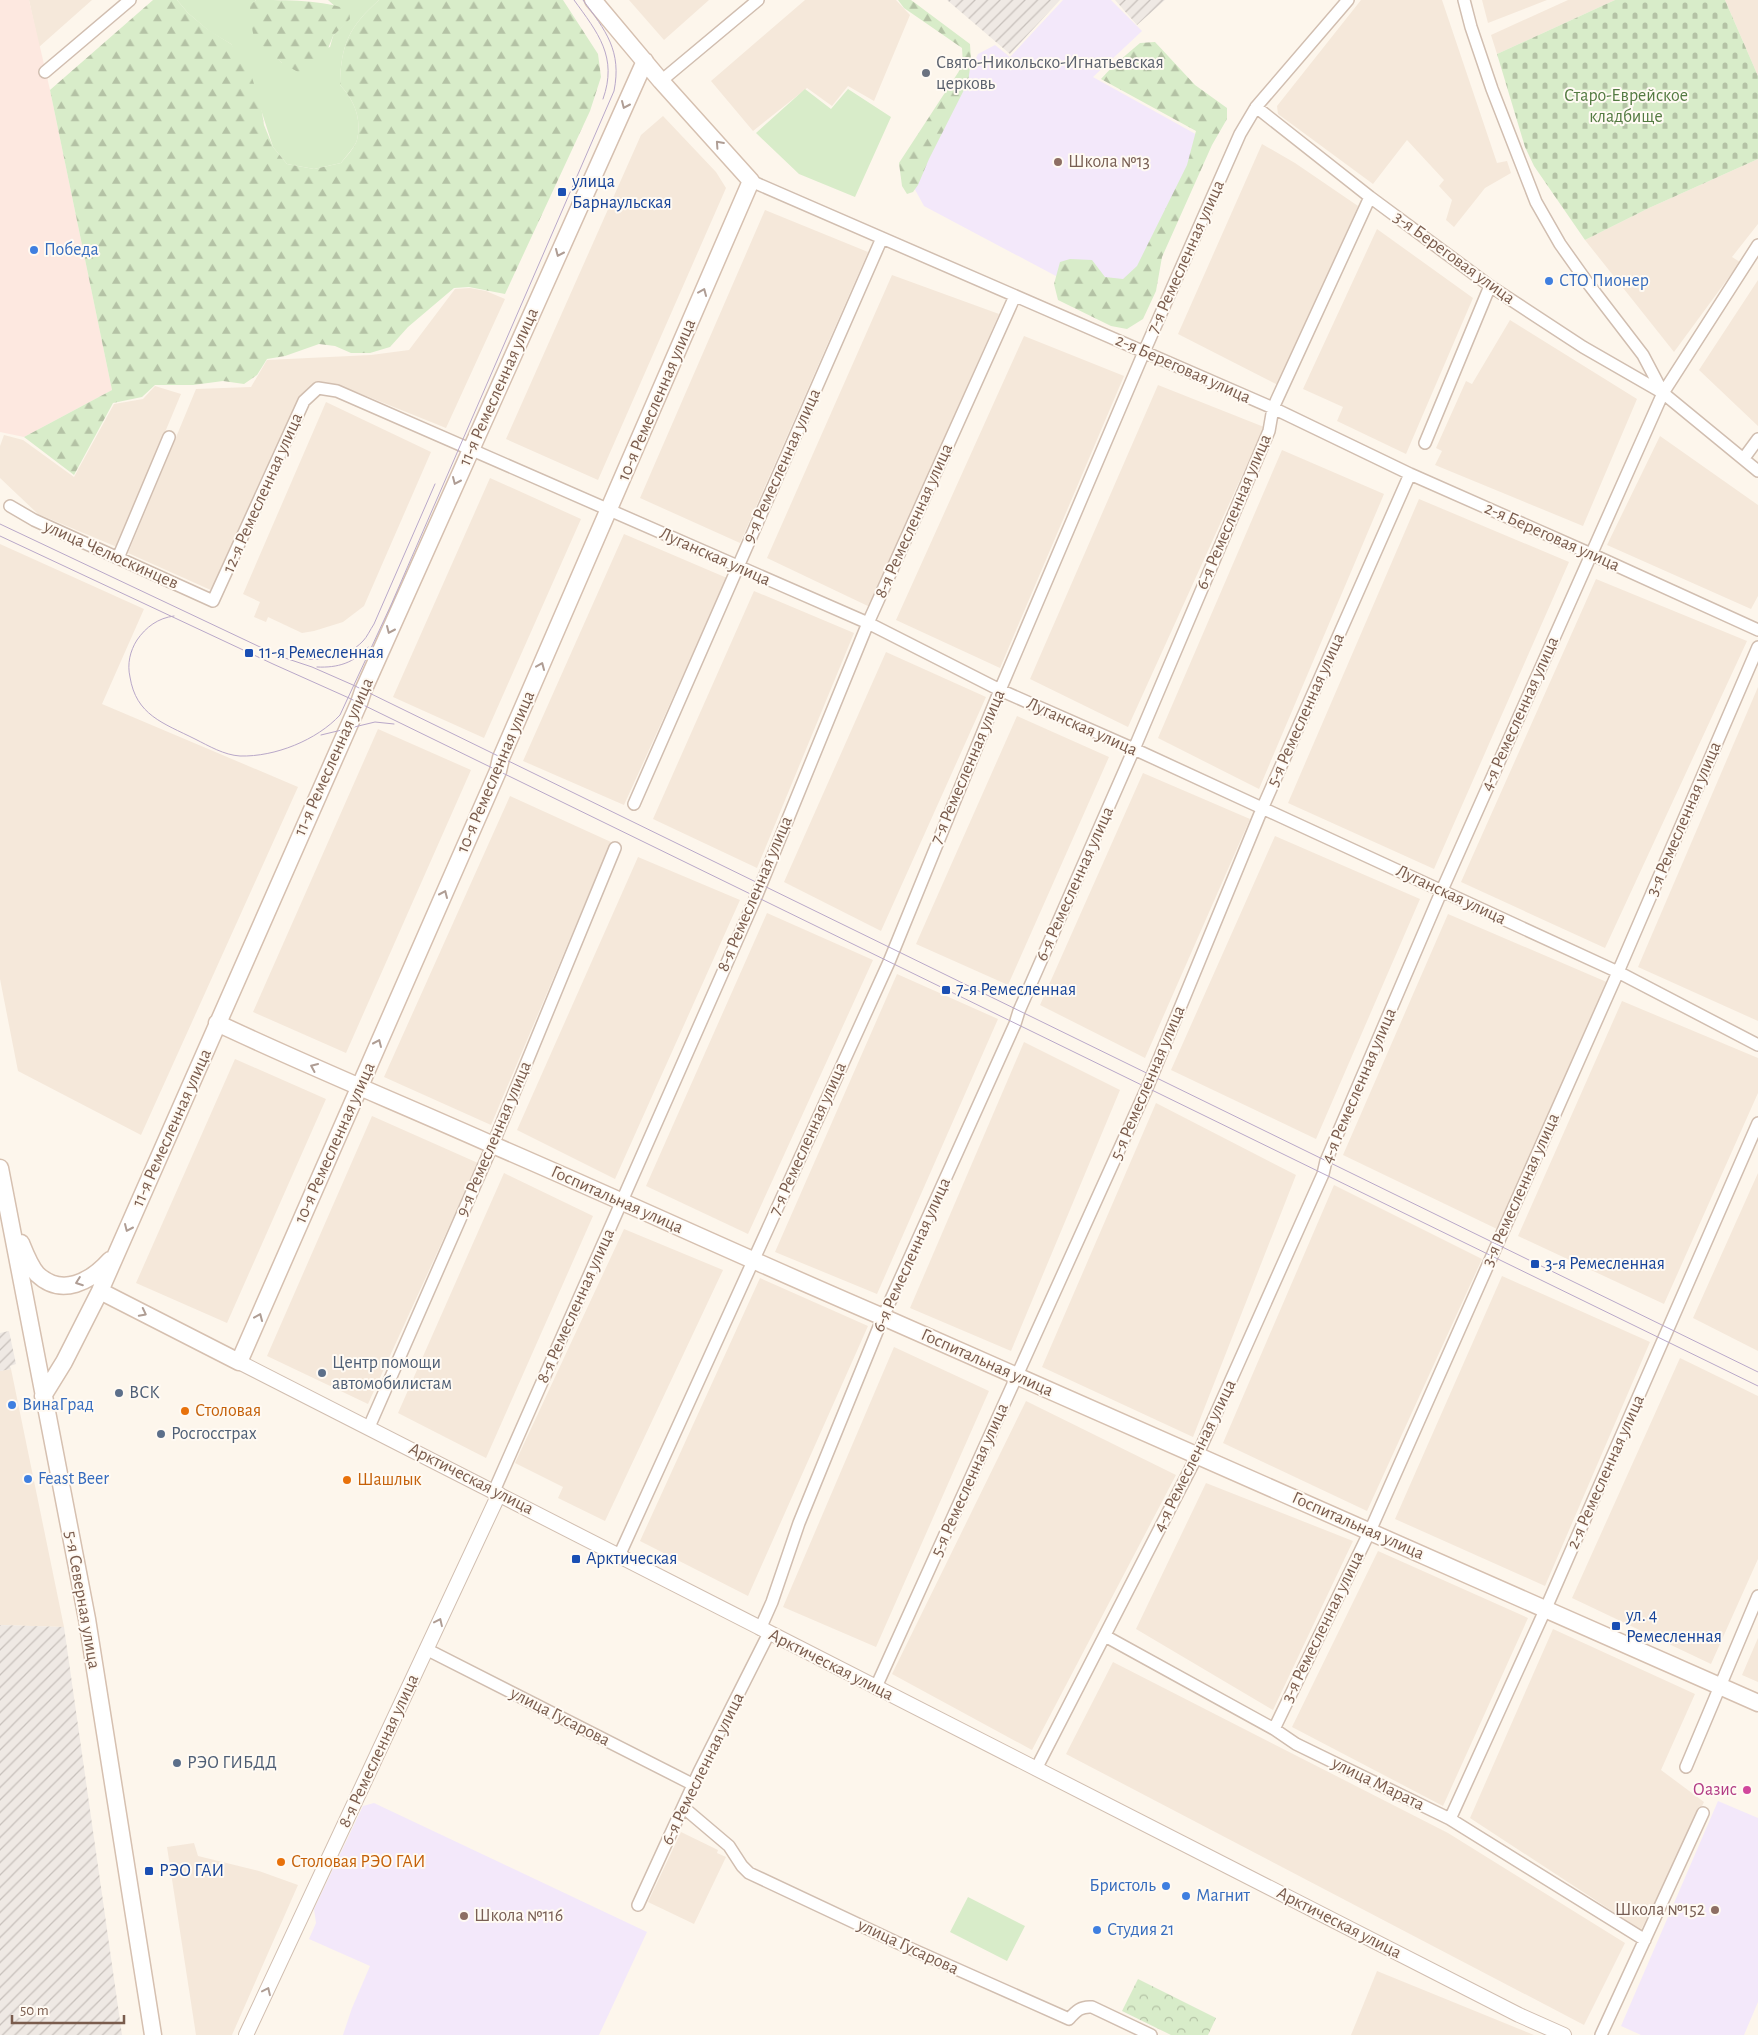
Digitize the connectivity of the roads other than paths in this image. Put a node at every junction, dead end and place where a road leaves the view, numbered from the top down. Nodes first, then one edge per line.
1 (130, 0) edge
2 (593, 0) edge
3 (758, 0) edge
4 (1348, 0) edge
5 (1464, 0) edge
6 (645, 60) junction
7 (45, 72) dead end
8 (661, 81) junction
9 (1256, 107) junction
10 (751, 181) junction
11 (1370, 197) junction
12 (882, 238) junction
13 (1758, 245) edge
14 (1490, 286) junction
15 (1015, 296) junction
16 (1144, 352) junction
17 (318, 388) joint
18 (1663, 393) junction
19 (1273, 408) junction
20 (169, 437) dead end
21 (1758, 439) edge
22 (1425, 443) dead end
23 (470, 450) junction
24 (1744, 458) junction
25 (1758, 470) edge
26 (1410, 474) junction
27 (10, 506) dead end
28 (609, 510) junction
29 (1591, 554) junction
30 (118, 558) junction
31 (738, 566) junction
32 (213, 601) joint
33 (868, 624) junction
34 (1758, 630) edge
35 (1758, 647) edge
36 (1000, 690) junction
37 (1134, 749) junction
38 (634, 804) dead end
39 (1262, 809) junction
40 (615, 848) dead end
41 (1442, 890) junction
42 (1618, 972) junction
43 (217, 1023) junction
44 (1758, 1045) edge
45 (359, 1088) junction
46 (1758, 1123) edge
47 (493, 1144) junction
48 (0, 1168) edge
49 (622, 1202) junction
50 (10, 1222) junction
51 (117, 1253) junction
52 (753, 1261) junction
53 (100, 1291) junction
54 (883, 1316) junction
55 (239, 1362) junction
56 (1017, 1376) junction
57 (44, 1396) junction
58 (368, 1427) junction
59 (1198, 1456) junction
60 (497, 1492) junction
61 (1370, 1531) junction
62 (619, 1556) junction
63 (1758, 1596) edge
64 (1546, 1608) junction
65 (765, 1631) junction
66 (1105, 1636) junction
67 (426, 1649) junction
68 (1719, 1686) junction
69 (876, 1688) junction
70 (1758, 1703) edge
71 (1274, 1728) junction
72 (1686, 1767) dead end
73 (1036, 1769) junction
74 (694, 1785) junction
75 (683, 1807) junction
76 (1703, 1813) dead end
77 (1450, 1819) junction
78 (638, 1905) dead end
79 (1645, 1940) junction
80 (153, 2035) edge
81 (246, 2035) edge
82 (1151, 2035) edge
83 (1564, 2035) edge
84 (1601, 2035) edge

1 - 7 street
2 - 6 main road, 2-я Береговая улица
3 - 8 street
4 - 9 street, 7-я Ремесленная улица
5 - 18 street, 3-я Береговая улица
6 - 8 main road, 2-я Береговая улица
6 -> 23 main road, 11-я Ремесленная улица
10 -> 8 main road, 2-я Береговая улица
9 - 11 street, 3-я Береговая улица
9 - 16 street, 7-я Ремесленная улица
10 - 12 street, 2-я Береговая улица
28 -> 10 main road, 10-я Ремесленная улица
11 - 14 street, 3-я Береговая улица
11 - 19 street, 6-я Ремесленная улица
12 - 15 street, 2-я Береговая улица
12 - 31 street, 9-я Ремесленная улица
13 - 18 street, 4-я Ремесленная улица
14 - 18 street, 3-я Береговая улица
14 - 22 street
15 - 16 street, 2-я Береговая улица
15 - 33 street, 8-я Ремесленная улица
16 - 19 street, 2-я Береговая улица
16 - 36 street, 7-я Ремесленная улица
17 - 23 street, Луганская улица
17 - 32 street, 12-я Ремесленная улица
18 - 24 street, 3-я Береговая улица
18 - 29 street, 4-я Ремесленная улица
19 - 26 street, 2-я Береговая улица
19 - 37 street, 6-я Ремесленная улица
20 - 30 street
21 - 24 street
23 - 28 street, Луганская улица
23 -> 43 main road, 11-я Ремесленная улица
24 - 25 street, 3-я Береговая улица
26 - 29 street, 2-я Береговая улица
26 - 39 street, 5-я Ремесленная улица
27 - 30 street, улица Челюскинцев
28 - 31 street, Луганская улица
45 -> 28 main road, 10-я Ремесленная улица
29 - 34 street, 2-я Береговая улица
29 - 41 street, 4-я Ремесленная улица
30 - 32 street, улица Челюскинцев
31 - 33 street, Луганская улица
31 - 38 street, 9-я Ремесленная улица
33 - 36 street, Луганская улица
33 - 49 street, 8-я Ремесленная улица
35 - 42 street, 3-я Ремесленная улица
36 - 37 street, Луганская улица
36 - 52 street, 7-я Ремесленная улица
37 - 39 street, Луганская улица
37 - 54 street, 6-я Ремесленная улица
39 - 41 street, Луганская улица
39 - 56 street, 5-я Ремесленная улица
40 - 47 street, 9-я Ремесленная улица
41 - 42 street, Луганская улица
41 - 59 street, 4-я Ремесленная улица
42 - 44 street, Луганская улица
42 - 61 street, 3-я Ремесленная улица
45 -> 43 main road, Госпитальная улица
43 -> 51 main road, 11-я Ремесленная улица
45 - 47 main road, Госпитальная улица
55 -> 45 main road, 10-я Ремесленная улица
46 - 64 street, 2-я Ремесленная улица
47 - 49 main road, Госпитальная улица
47 - 58 street, 9-я Ремесленная улица
48 - 50 main road, 5-я Северная улица
49 - 52 main road, Госпитальная улица
49 - 60 street, 8-я Ремесленная улица
51 -> 50 main road
50 - 57 main road, 5-я Северная улица
51 - 53 main road, 11-я Ремесленная улица
52 - 54 main road, Госпитальная улица
52 - 62 street, 7-я Ремесленная улица
53 -> 55 main road, Арктическая улица
53 - 57 main road, 11-я Ремесленная улица
54 - 56 main road, Госпитальная улица
54 - 65 street, 6-я Ремесленная улица
55 - 58 street, Арктическая улица
56 - 59 main road, Госпитальная улица
56 - 69 street, 5-я Ремесленная улица
57 - 80 main road, 5-я Северная улица
58 - 60 street, Арктическая улица
59 - 61 main road, Госпитальная улица
59 - 66 street, 4-я Ремесленная улица
60 - 62 street, Арктическая улица
67 -> 60 street, 8-я Ремесленная улица
61 - 64 main road, Госпитальная улица
61 - 71 street, 3-я Ремесленная улица
62 - 65 street, Арктическая улица
63 - 68 street
64 - 68 main road, Госпитальная улица
64 - 77 street, 2-я Ремесленная улица
65 - 69 street, Арктическая улица
65 - 74 street, 6-я Ремесленная улица
66 - 71 street, улица Марата
66 - 73 street, 4-я Ремесленная улица
67 - 74 street, улица Гусарова
81 -> 67 street, 8-я Ремесленная улица
68 - 70 main road, Госпитальная улица
68 - 72 street
69 - 73 street, Арктическая улица
71 - 77 street, улица Марата
73 - 83 street, Арктическая улица
74 - 75 street, 6-я Ремесленная улица
75 - 78 street, 6-я Ремесленная улица
75 - 82 street, улица Гусарова
76 - 79 street
77 - 79 street, улица Марата
79 - 84 street

